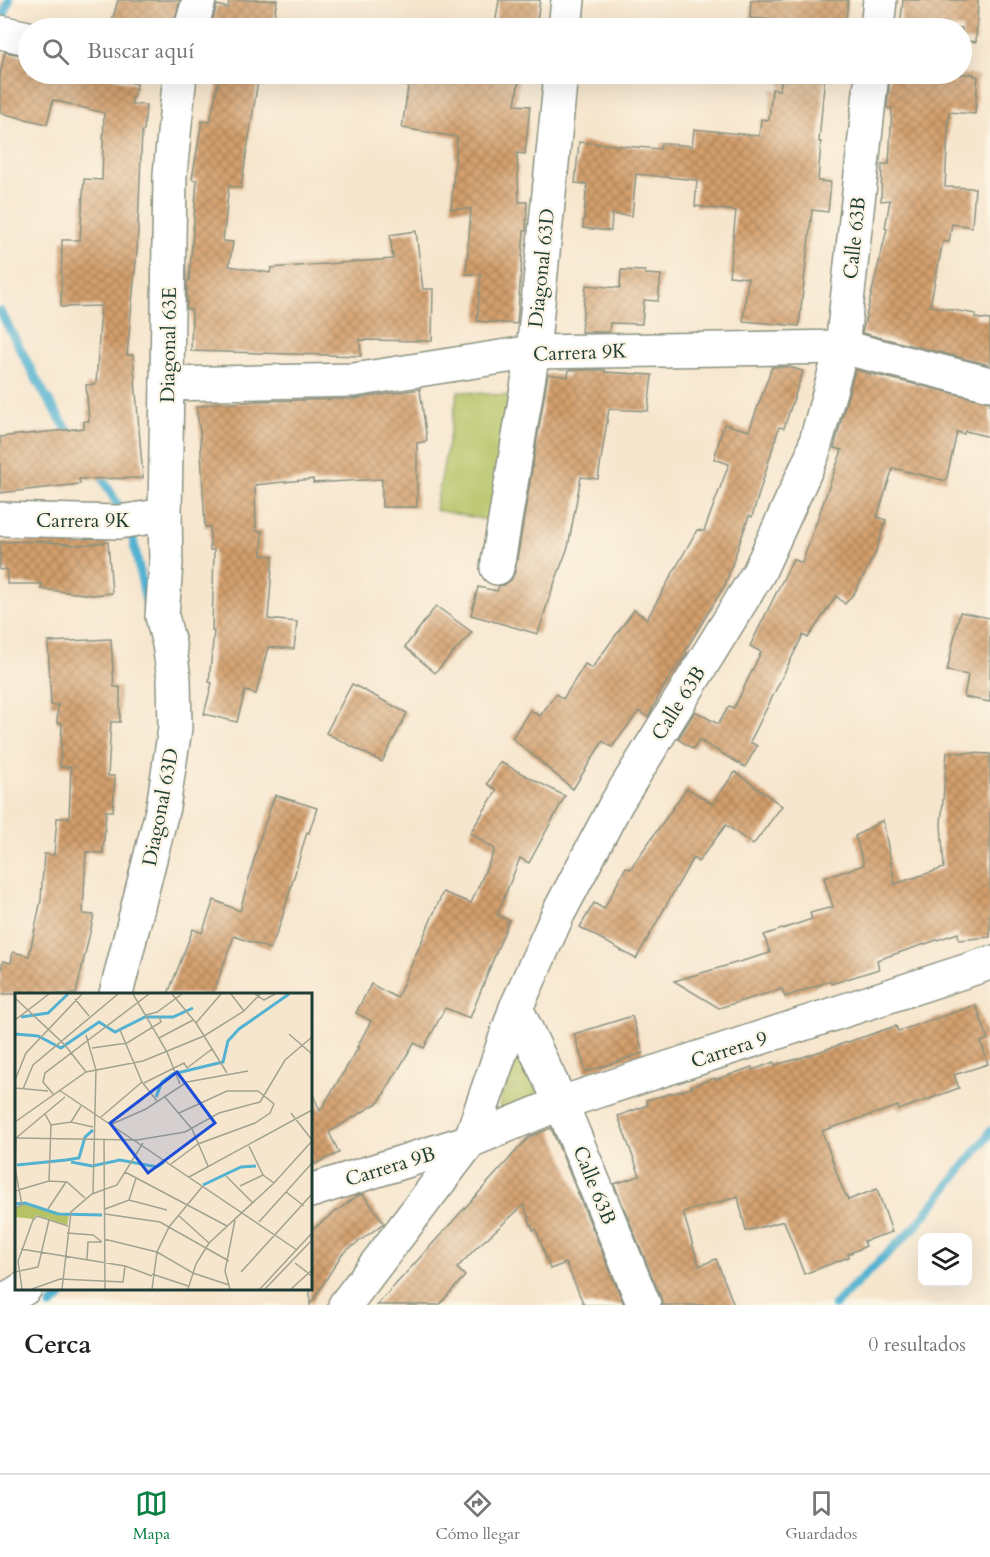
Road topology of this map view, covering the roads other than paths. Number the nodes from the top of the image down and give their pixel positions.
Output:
1 (199, 0) edge
2 (568, 0) edge
3 (880, 0) edge
4 (194, 18) edge
5 (566, 18) edge
6 (878, 18) edge
7 (179, 84) edge
8 (560, 84) edge
9 (871, 84) edge
10 (842, 347) junction
11 (533, 352) junction
12 (167, 384) junction
13 (990, 384) edge
14 (0, 519) edge
15 (140, 519) junction
16 (497, 568) dead end
17 (162, 616) joint
18 (990, 963) edge
19 (117, 993) edge
20 (516, 1008) junction
21 (561, 1103) junction
22 (470, 1141) junction
23 (312, 1190) edge
24 (22, 1290) edge
25 (0, 1303) edge
26 (345, 1305) edge
27 (644, 1305) edge

1 - 4 street
2 - 5 street
3 - 6 street
7 - 12 street, Diagonal 63E
8 - 11 street, Diagonal 63D
9 - 10 street, Calle 63B
10 - 11 street, Carrera 9K
10 - 13 street, Carrera 9K
10 - 20 street, Calle 63B
11 - 12 street, Carrera 9K
11 - 16 street, Diagonal 63D
12 - 15 street, Diagonal 63E
14 - 15 street, Carrera 9K
15 - 17 street, Diagonal 63E
17 - 19 street, Diagonal 63D
18 - 21 street, Carrera 9
20 - 21 street, Calle 63B
20 - 22 street
21 - 22 street, Carrera 9
21 - 27 street, Calle 63B
22 - 23 street, Carrera 9B
22 - 26 street
24 - 25 street

